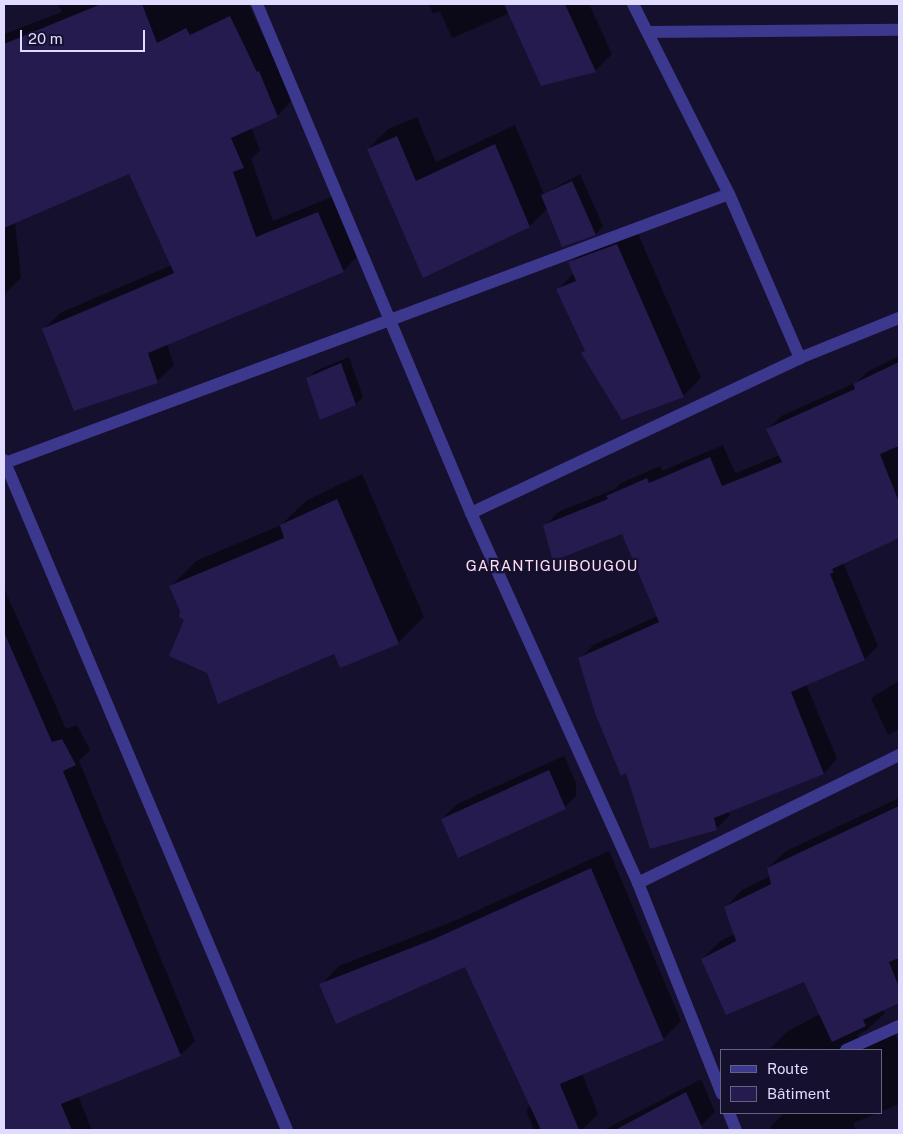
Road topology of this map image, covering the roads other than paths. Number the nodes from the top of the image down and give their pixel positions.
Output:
1 (257, 4) edge
2 (633, 4) edge
3 (899, 30) edge
4 (648, 32) junction
5 (729, 194) junction
6 (899, 318) edge
7 (390, 320) junction
8 (800, 358) junction
9 (4, 462) edge
10 (471, 512) junction
11 (899, 755) edge
12 (638, 883) junction
13 (899, 1026) edge
14 (848, 1049) edge
15 (720, 1089) edge
16 (729, 1114) edge
17 (287, 1130) edge
18 (736, 1130) edge

1 - 7 street
2 - 4 street
3 - 4 street
4 - 5 street
5 - 7 street
5 - 8 street
6 - 8 street
7 - 9 street
7 - 10 street
8 - 10 street
9 - 17 street
10 - 12 street
11 - 12 street
12 - 15 street
13 - 14 street
16 - 18 street

